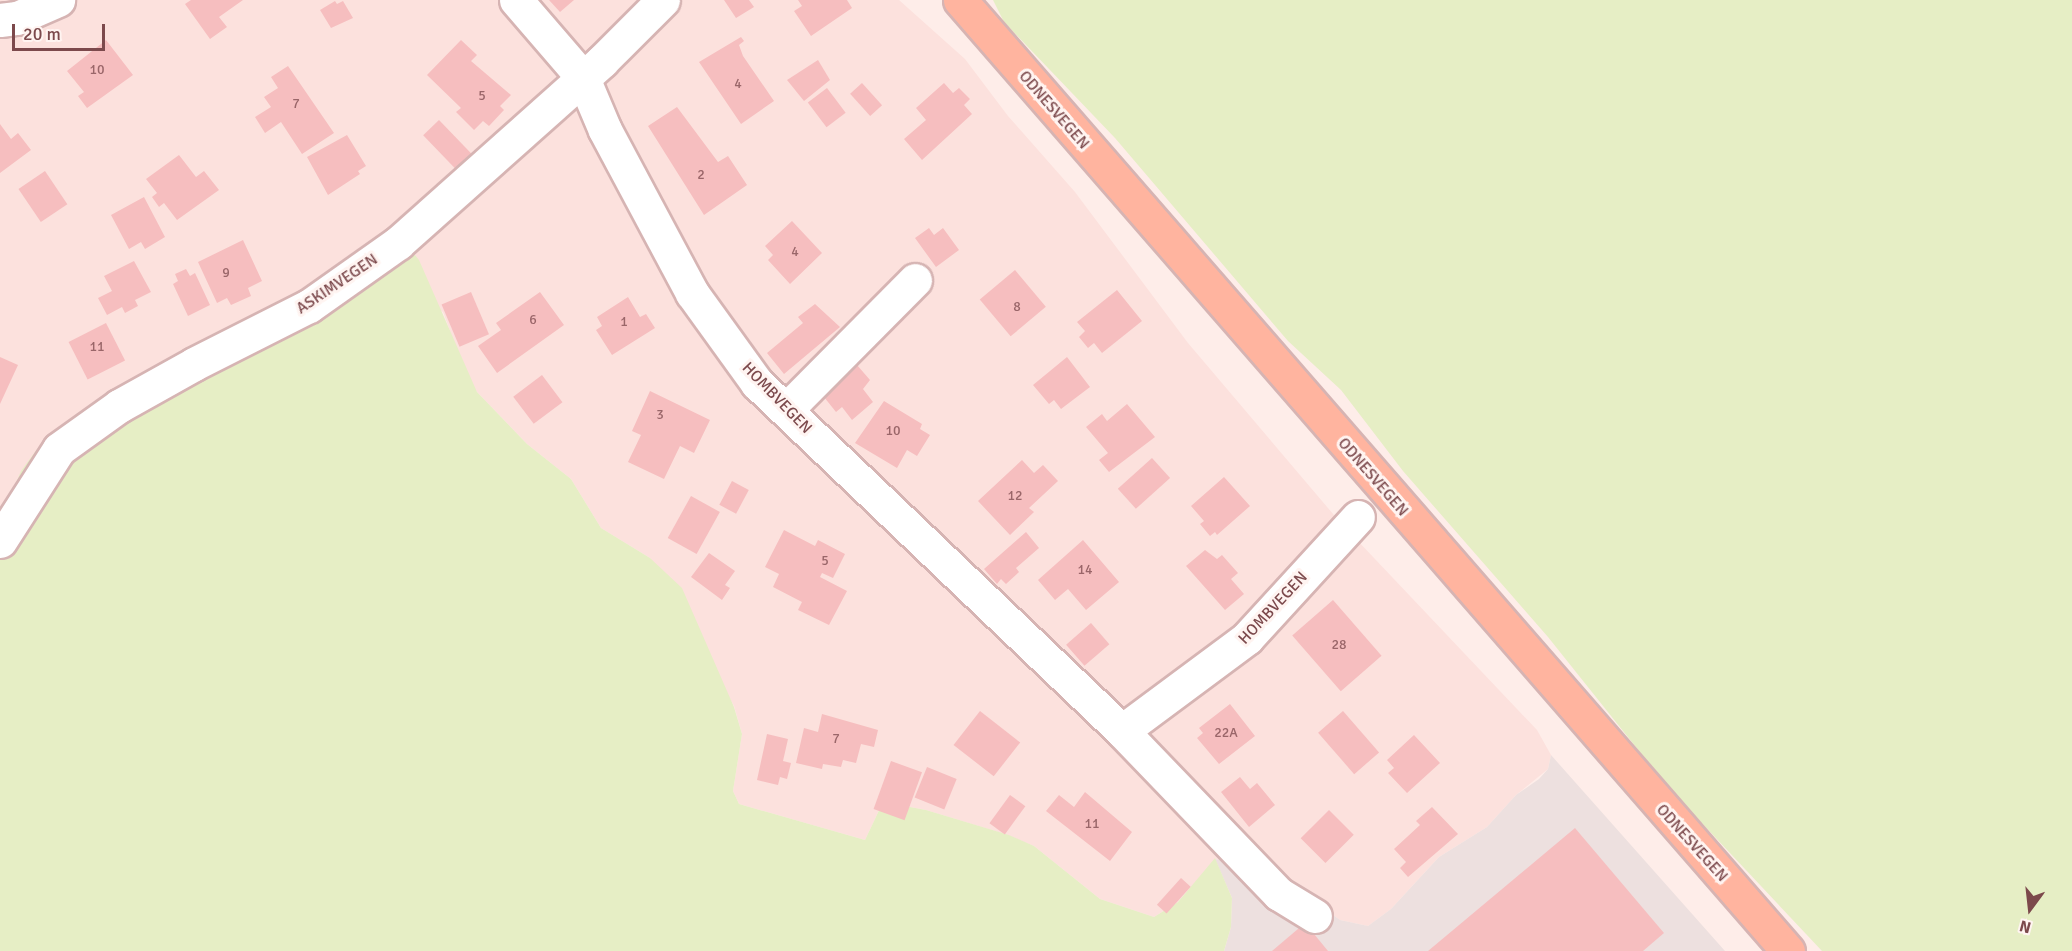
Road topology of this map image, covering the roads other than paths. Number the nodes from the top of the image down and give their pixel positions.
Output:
1 (58, 0) edge
2 (516, 0) edge
3 (663, 0) edge
4 (960, 0) edge
5 (0, 20) edge
6 (583, 78) junction
7 (915, 280) dead end
8 (786, 410) junction
9 (1358, 517) dead end
10 (0, 541) edge
11 (1122, 731) junction
12 (1315, 916) dead end
13 (1788, 951) edge

1 - 5 street
2 - 6 street, HOMBVEGEN
3 - 6 street, ASKIMVEGEN
4 - 13 main road, ODNESVEGEN
6 - 8 street, HOMBVEGEN
6 - 10 street, ASKIMVEGEN
7 - 8 street
8 - 11 street, HOMBVEGEN
9 - 11 street, HOMBVEGEN
11 - 12 street, HOMBVEGEN

